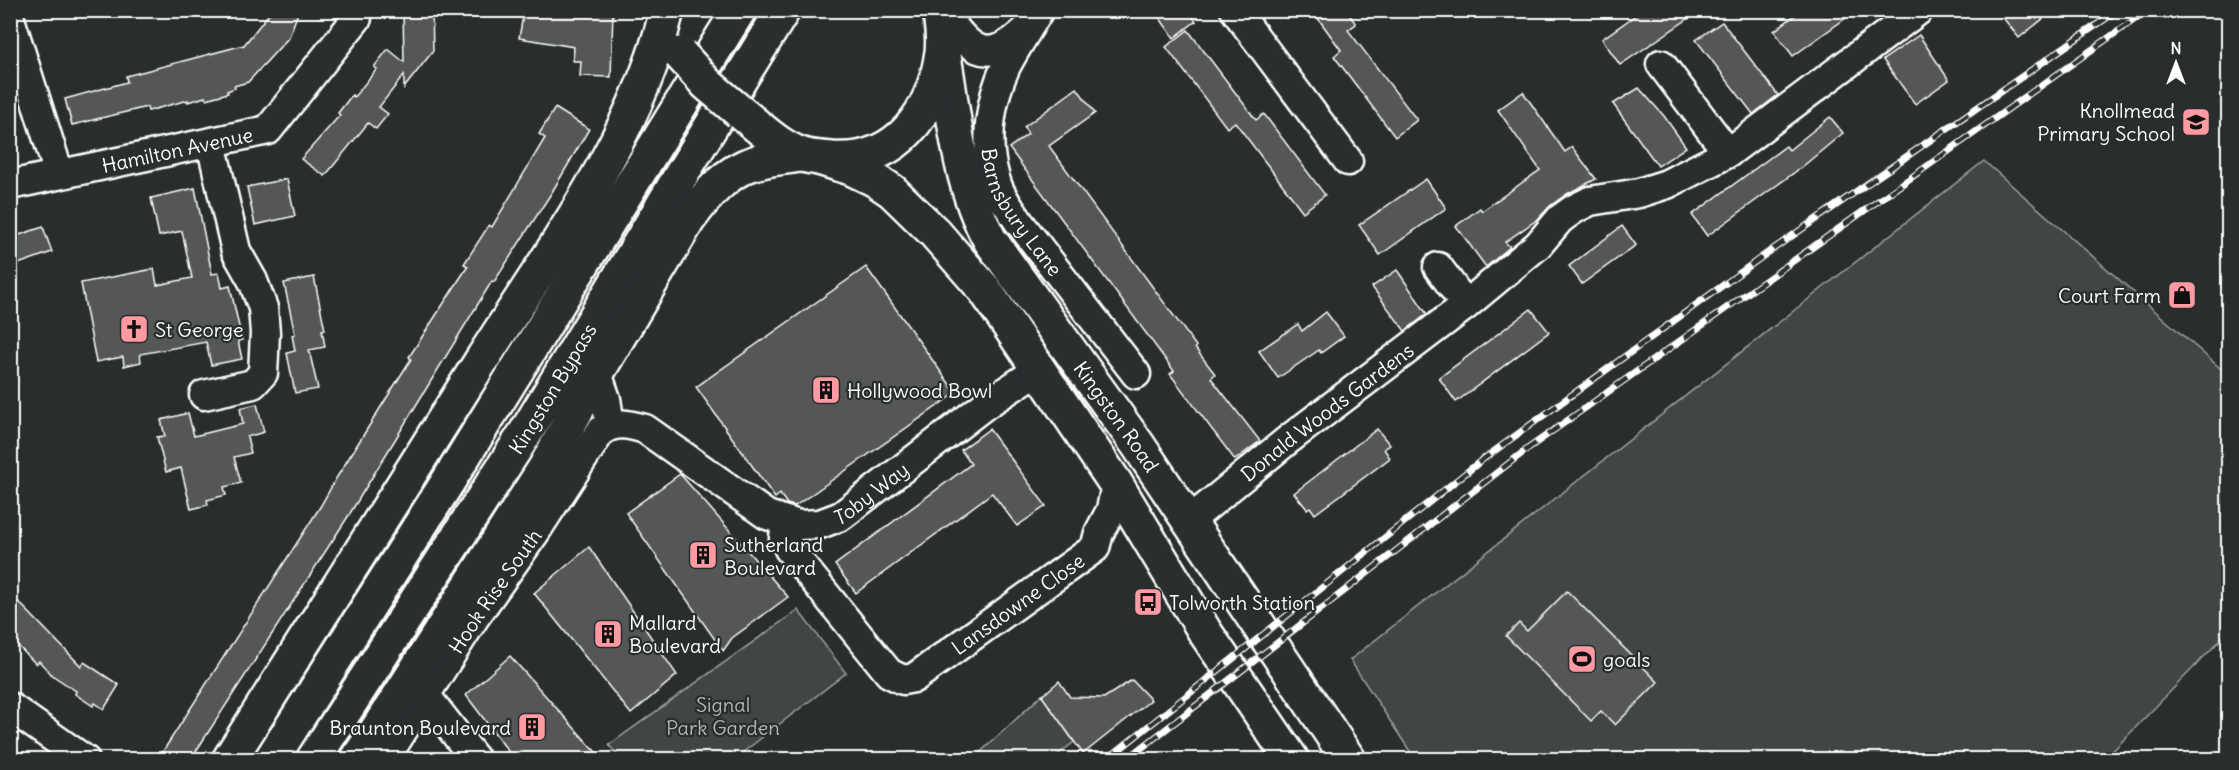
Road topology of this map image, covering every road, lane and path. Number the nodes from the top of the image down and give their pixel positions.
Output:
1 (357, 10) edge
2 (739, 10) edge
3 (783, 10) edge
4 (940, 10) edge
5 (1235, 10) edge
6 (1919, 10) edge
7 (666, 12) edge
8 (10, 19) edge
9 (1034, 19) edge
10 (943, 50) junction
11 (1661, 64) dead end
12 (211, 143) junction
13 (1728, 153) junction
14 (810, 156) junction
15 (1348, 161) dead end
16 (59, 174) junction
17 (10, 184) edge
18 (1438, 267) dead end
19 (1466, 305) junction
20 (1040, 369) junction
21 (597, 373) junction
22 (1136, 374) dead end
23 (204, 395) dead end
24 (610, 425) junction
25 (1116, 484) junction
26 (1189, 521) junction
27 (786, 522) junction
28 (425, 695) junction
29 (10, 707) edge
30 (85, 759) edge
31 (229, 759) edge
32 (271, 759) edge
33 (313, 759) edge
34 (357, 759) edge
35 (384, 759) edge
36 (476, 759) edge
37 (1292, 759) edge
38 (1349, 759) edge

1 - 12 street, Hamilton Avenue
2 - 32 highway, Kingston Bypass
3 - 33 highway, Kingston Bypass
4 - 9 street, Barnsbury Lane
4 - 10 highway
5 - 15 street
6 - 13 street, Donald Woods Gardens
7 - 14 highway, bridge
7 - 31 highway
8 - 16 street
9 - 22 street, Barnsbury Lane
10 - 14 highway
10 - 26 highway, Kingston Road
11 - 13 street
12 - 16 street, Hamilton Avenue
12 - 23 street
13 - 19 street, Donald Woods Gardens
14 - 20 highway, Kingston Road
14 - 21 highway
16 - 17 street, Hamilton Avenue
18 - 19 street
19 - 26 street, Donald Woods Gardens
20 - 25 highway, Kingston Road
20 - 27 street, Toby Way
21 - 24 street
21 - 34 highway
24 - 27 street, Toby Way
24 - 28 street, Hook Rise South
25 - 27 street, Lansdowne Close
25 - 37 highway, Kingston Road
26 - 38 highway, Kingston Road
28 - 35 street, Hook Rise South
28 - 36 street
29 - 30 street

